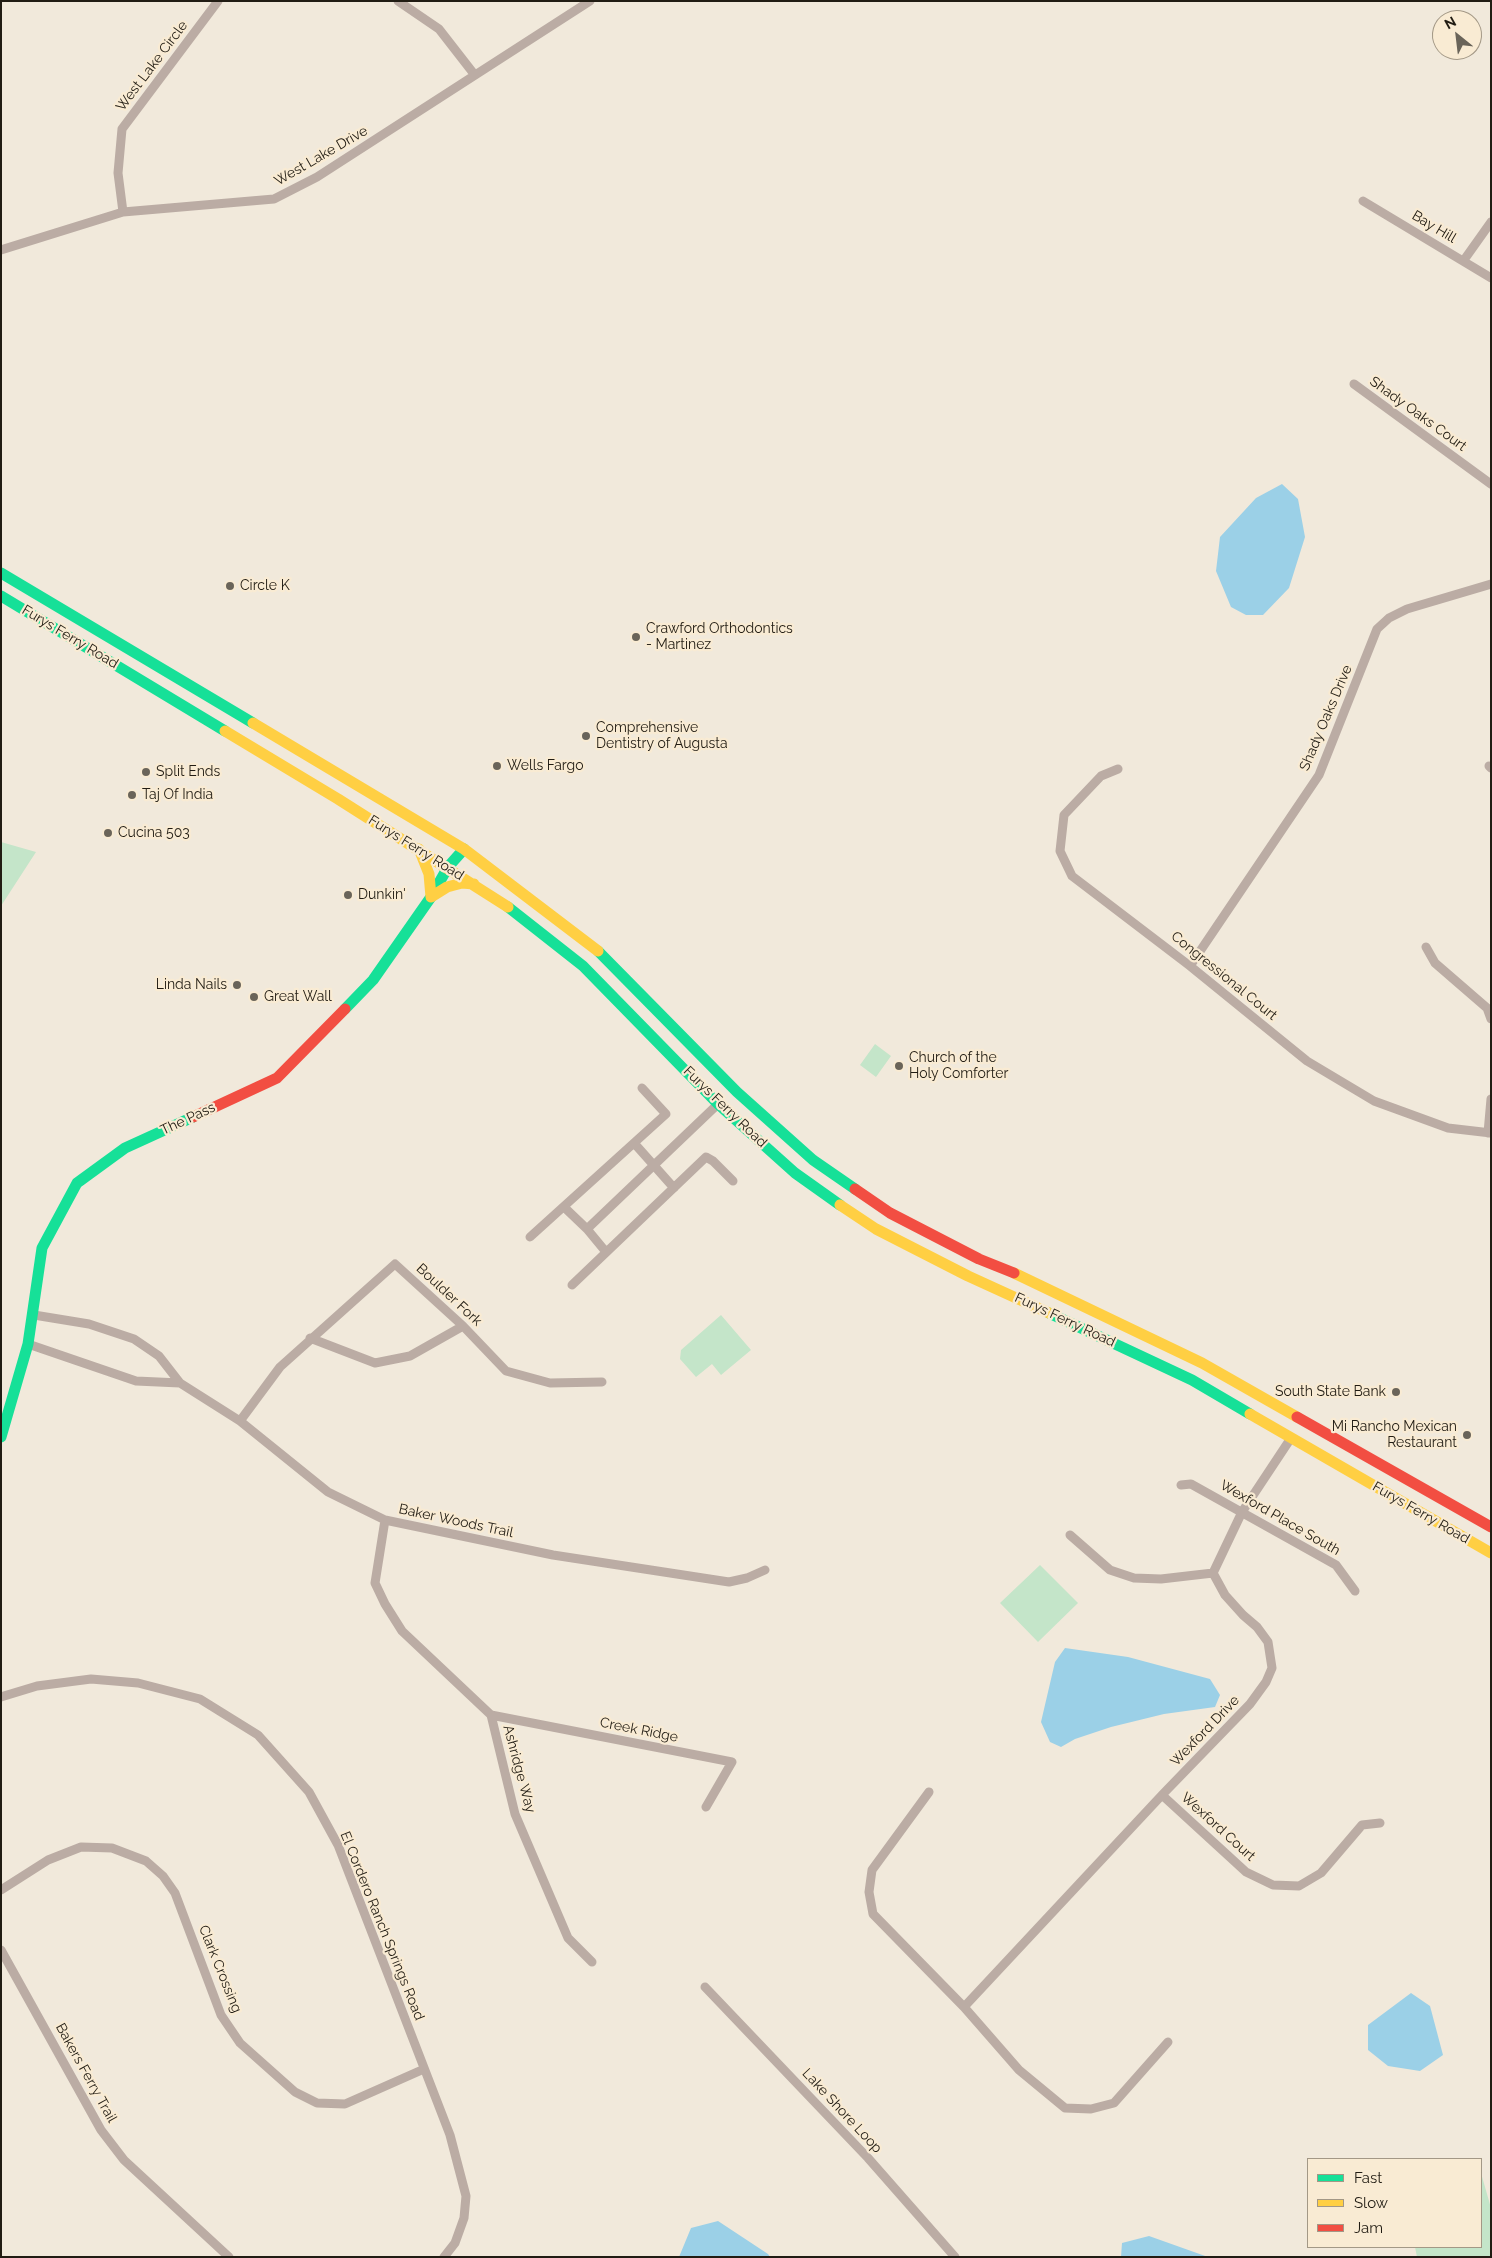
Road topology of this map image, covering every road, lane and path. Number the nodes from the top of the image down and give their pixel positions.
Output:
1 (218, 1) edge
2 (398, 1) edge
3 (590, 1) edge
4 (474, 74) junction
5 (1363, 201) dead end
6 (123, 212) junction
7 (1491, 222) edge
8 (1, 250) edge
9 (1464, 260) junction
10 (1491, 278) edge
11 (1354, 384) dead end
12 (1491, 484) edge
13 (1, 573) edge
14 (1491, 584) edge
15 (1, 596) edge
16 (158, 666) junction
17 (147, 684) junction
18 (1118, 769) dead end
19 (419, 849) junction
20 (464, 849) junction
21 (448, 867) junction
22 (474, 884) junction
23 (431, 897) junction
24 (1426, 947) dead end
25 (1190, 966) junction
26 (1491, 1019) edge
27 (642, 1088) dead end
28 (1491, 1099) edge
29 (718, 1104) junction
30 (1489, 1133) edge
31 (634, 1143) junction
32 (653, 1165) junction
33 (733, 1181) dead end
34 (674, 1188) junction
35 (564, 1206) junction
36 (587, 1229) junction
37 (530, 1237) dead end
38 (606, 1252) junction
39 (572, 1285) dead end
40 (34, 1315) junction
41 (463, 1326) junction
42 (310, 1338) junction
43 (28, 1344) junction
44 (602, 1382) dead end
45 (180, 1383) junction
46 (240, 1421) junction
47 (1, 1437) edge
48 (1291, 1438) junction
49 (1181, 1485) dead end
50 (1242, 1512) junction
51 (385, 1520) junction
52 (1491, 1527) edge
53 (1070, 1535) dead end
54 (1491, 1553) edge
55 (765, 1570) dead end
56 (1213, 1573) junction
57 (1355, 1592) dead end
58 (1, 1697) edge
59 (490, 1715) junction
60 (929, 1792) dead end
61 (1162, 1795) junction
62 (706, 1807) dead end
63 (1380, 1822) dead end
64 (1, 1890) edge
65 (1, 1950) edge
66 (592, 1962) dead end
67 (705, 1987) dead end
68 (964, 2007) junction
69 (1168, 2042) dead end
70 (424, 2069) junction
71 (229, 2257) edge
72 (444, 2257) edge
73 (955, 2257) edge

1 - 6 street, West Lake Circle
2 - 4 street
3 - 4 street, West Lake Drive
4 - 6 street, West Lake Drive
5 - 9 street, Bay Hill
6 - 8 street, West Lake Drive
7 - 9 street
9 - 10 street, Bay Hill
11 - 12 street, Shady Oaks Court
13 - 16 main road, Furys Ferry Road
14 - 25 street, Shady Oaks Drive
15 - 17 main road, Furys Ferry Road
16 - 17 main road
16 - 20 main road, Furys Ferry Road
17 - 19 main road, Furys Ferry Road
18 - 25 street, Congressional Court
19 - 21 main road, Furys Ferry Road
19 - 23 main road
20 - 21 main road, The Pass
20 - 52 main road, Furys Ferry Road
21 - 22 main road, Furys Ferry Road
21 - 23 main road, The Pass
22 - 23 main road
22 - 29 main road, Furys Ferry Road
23 - 40 main road, The Pass
24 - 26 street
25 - 30 street, Congressional Court
27 - 31 street
28 - 30 street
29 - 32 street
29 - 48 main road, Furys Ferry Road
31 - 32 street
31 - 35 street
32 - 34 street
32 - 36 street
33 - 34 street
34 - 38 street
35 - 36 street
35 - 37 street
36 - 38 street
38 - 39 street
40 - 43 main road, The Pass
40 - 45 street, Baker Woods Trail
41 - 42 street
41 - 42 street, Boulder Fork
41 - 44 street, Boulder Fork
42 - 46 street, Boulder Fork
43 - 45 street, Baker Woods Trail
43 - 47 main road, The Pass
45 - 46 street, Baker Woods Trail
46 - 51 street, Baker Woods Trail
48 - 50 street
48 - 54 main road, Furys Ferry Road
49 - 50 street, Wexford Place South
50 - 56 street
50 - 57 street, Wexford Place South
51 - 55 street, Baker Woods Trail
51 - 59 street, Ashridge Way
53 - 56 street
56 - 61 street, Wexford Drive
58 - 70 street, El Cordero Ranch Springs Road
59 - 62 street, Creek Ridge
59 - 66 street, Ashridge Way
60 - 68 street
61 - 63 street, Wexford Court
61 - 68 street, Wexford Drive
64 - 70 street, Clark Crossing
65 - 71 street, Bakers Ferry Trail
67 - 73 street, Lake Shore Loop
68 - 69 street
70 - 72 street, El Cordero Ranch Springs Road

